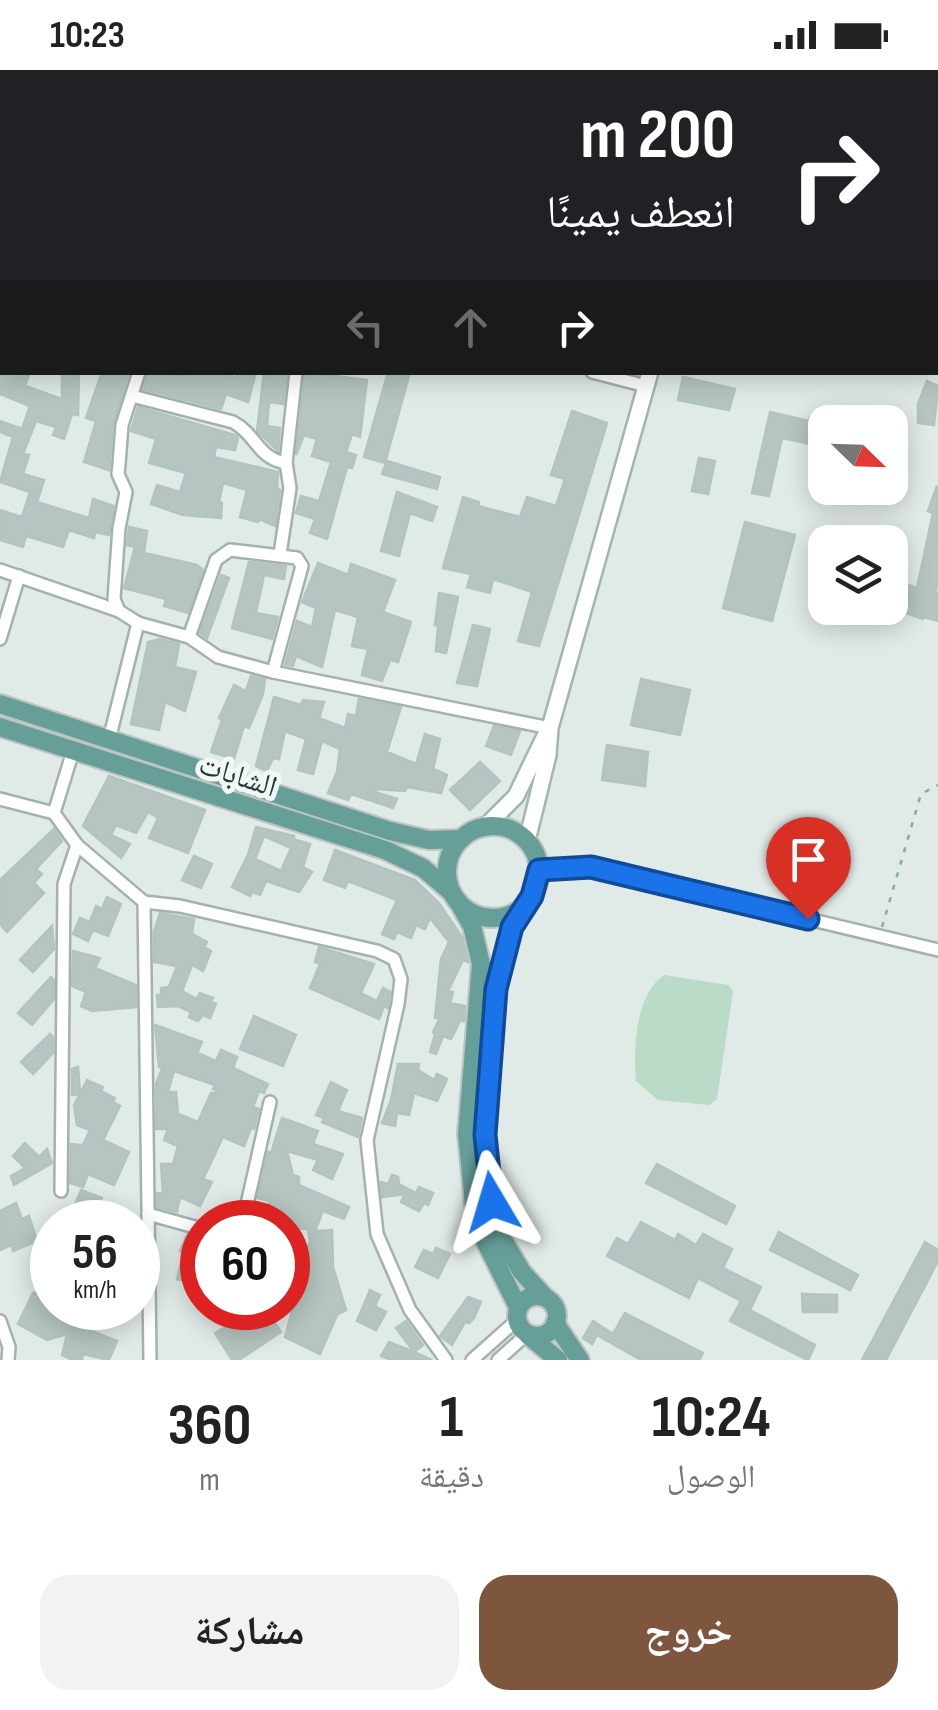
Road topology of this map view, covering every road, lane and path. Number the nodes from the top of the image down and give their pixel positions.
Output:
1 (138, 375) edge
2 (296, 375) edge
3 (616, 375) edge
4 (648, 379) edge
5 (132, 396) junction
6 (286, 463) junction
7 (280, 554) junction
8 (0, 570) edge
9 (19, 576) junction
10 (119, 611) junction
11 (138, 624) junction
12 (189, 637) junction
13 (0, 640) edge
14 (273, 672) junction
15 (0, 704) edge
16 (0, 727) edge
17 (550, 728) junction
18 (109, 740) junction
19 (73, 751) junction
20 (938, 785) edge
21 (0, 799) edge
22 (54, 813) junction
23 (485, 826) junction
24 (461, 839) junction
25 (528, 841) junction
26 (76, 845) junction
27 (539, 870) junction
28 (455, 897) junction
29 (144, 902) junction
30 (524, 907) junction
31 (880, 936) junction
32 (938, 950) edge
33 (270, 1102) dead end
34 (61, 1191) dead end
35 (148, 1200) edge
36 (248, 1200) edge
37 (544, 1297) junction
38 (0, 1320) edge
39 (521, 1321) junction
40 (556, 1323) junction
41 (150, 1330) edge
42 (8, 1360) edge
43 (150, 1360) edge
44 (446, 1360) edge
45 (472, 1360) edge
46 (498, 1360) edge
47 (558, 1360) edge
48 (580, 1360) edge

1 - 5 street
2 - 6 street
3 - 4 street
4 - 17 main road
5 - 6 street
5 - 10 street
6 - 7 street
7 - 12 street
7 - 14 street
8 - 9 street
9 - 10 street
9 - 13 street
10 - 11 street
11 - 12 street
11 - 18 street
12 - 14 street
14 - 17 street
15 - 18 main road, الشابات
16 - 19 main road, الشابات
17 - 23 main road
17 - 25 main road
18 - 24 main road, الشابات
19 - 22 street
19 - 28 main road, الشابات
20 - 31 path
21 - 22 street
22 - 26 street
23 - 24 main road
23 - 25 main road
24 - 28 main road
25 - 27 main road
26 - 29 street
26 - 34 street
27 - 30 main road
27 - 31 street
28 - 30 main road
28 - 39 main road
29 - 35 street
29 - 44 street
30 - 37 main road
31 - 32 street
33 - 36 street
37 - 39 main road
37 - 40 main road
38 - 42 street
39 - 40 main road
39 - 45 street
39 - 46 street
39 - 47 main road
40 - 48 main road
41 - 43 street

